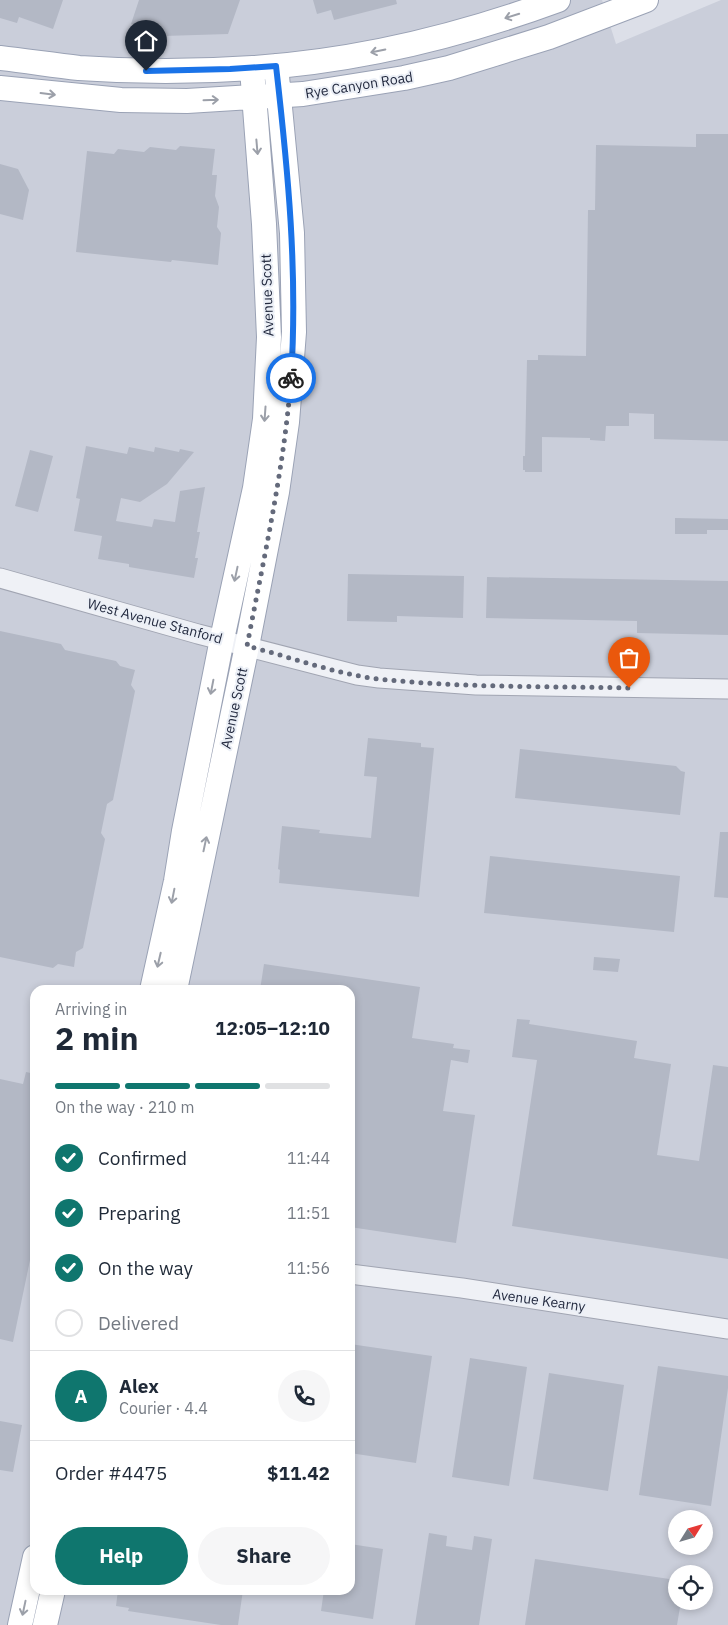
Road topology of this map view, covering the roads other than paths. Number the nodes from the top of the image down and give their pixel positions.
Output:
1 (558, 0) edge
2 (609, 0) edge
3 (642, 1) edge
4 (0, 58) edge
5 (276, 66) junction
6 (252, 68) junction
7 (449, 68) junction
8 (0, 88) edge
9 (280, 97) junction
10 (253, 98) junction
11 (0, 578) edge
12 (222, 639) junction
13 (247, 646) junction
14 (728, 689) edge
15 (153, 985) edge
16 (177, 985) edge
17 (355, 1275) edge
18 (728, 1328) edge
19 (30, 1580) edge
20 (52, 1595) edge
21 (20, 1625) edge
22 (45, 1625) edge

1 -> 5 main road
2 - 7 main road
3 - 7 main road, Rye Canyon Road
4 - 6 main road
5 - 6 main road
5 - 9 main road, Avenue Scott
6 - 10 main road, Avenue Scott
7 - 9 main road, Rye Canyon Road
8 -> 10 main road, Rye Canyon Road
9 - 10 main road, Rye Canyon Road
9 - 13 main road, Avenue Scott
10 -> 12 main road, Avenue Scott
11 - 12 street, West Avenue Stanford
12 - 13 street, West Avenue Stanford
12 -> 15 main road, Avenue Scott
13 - 14 street, West Avenue Stanford
16 -> 13 main road, Avenue Scott
17 - 18 street, Avenue Kearny
19 -> 21 main road
20 - 22 main road

